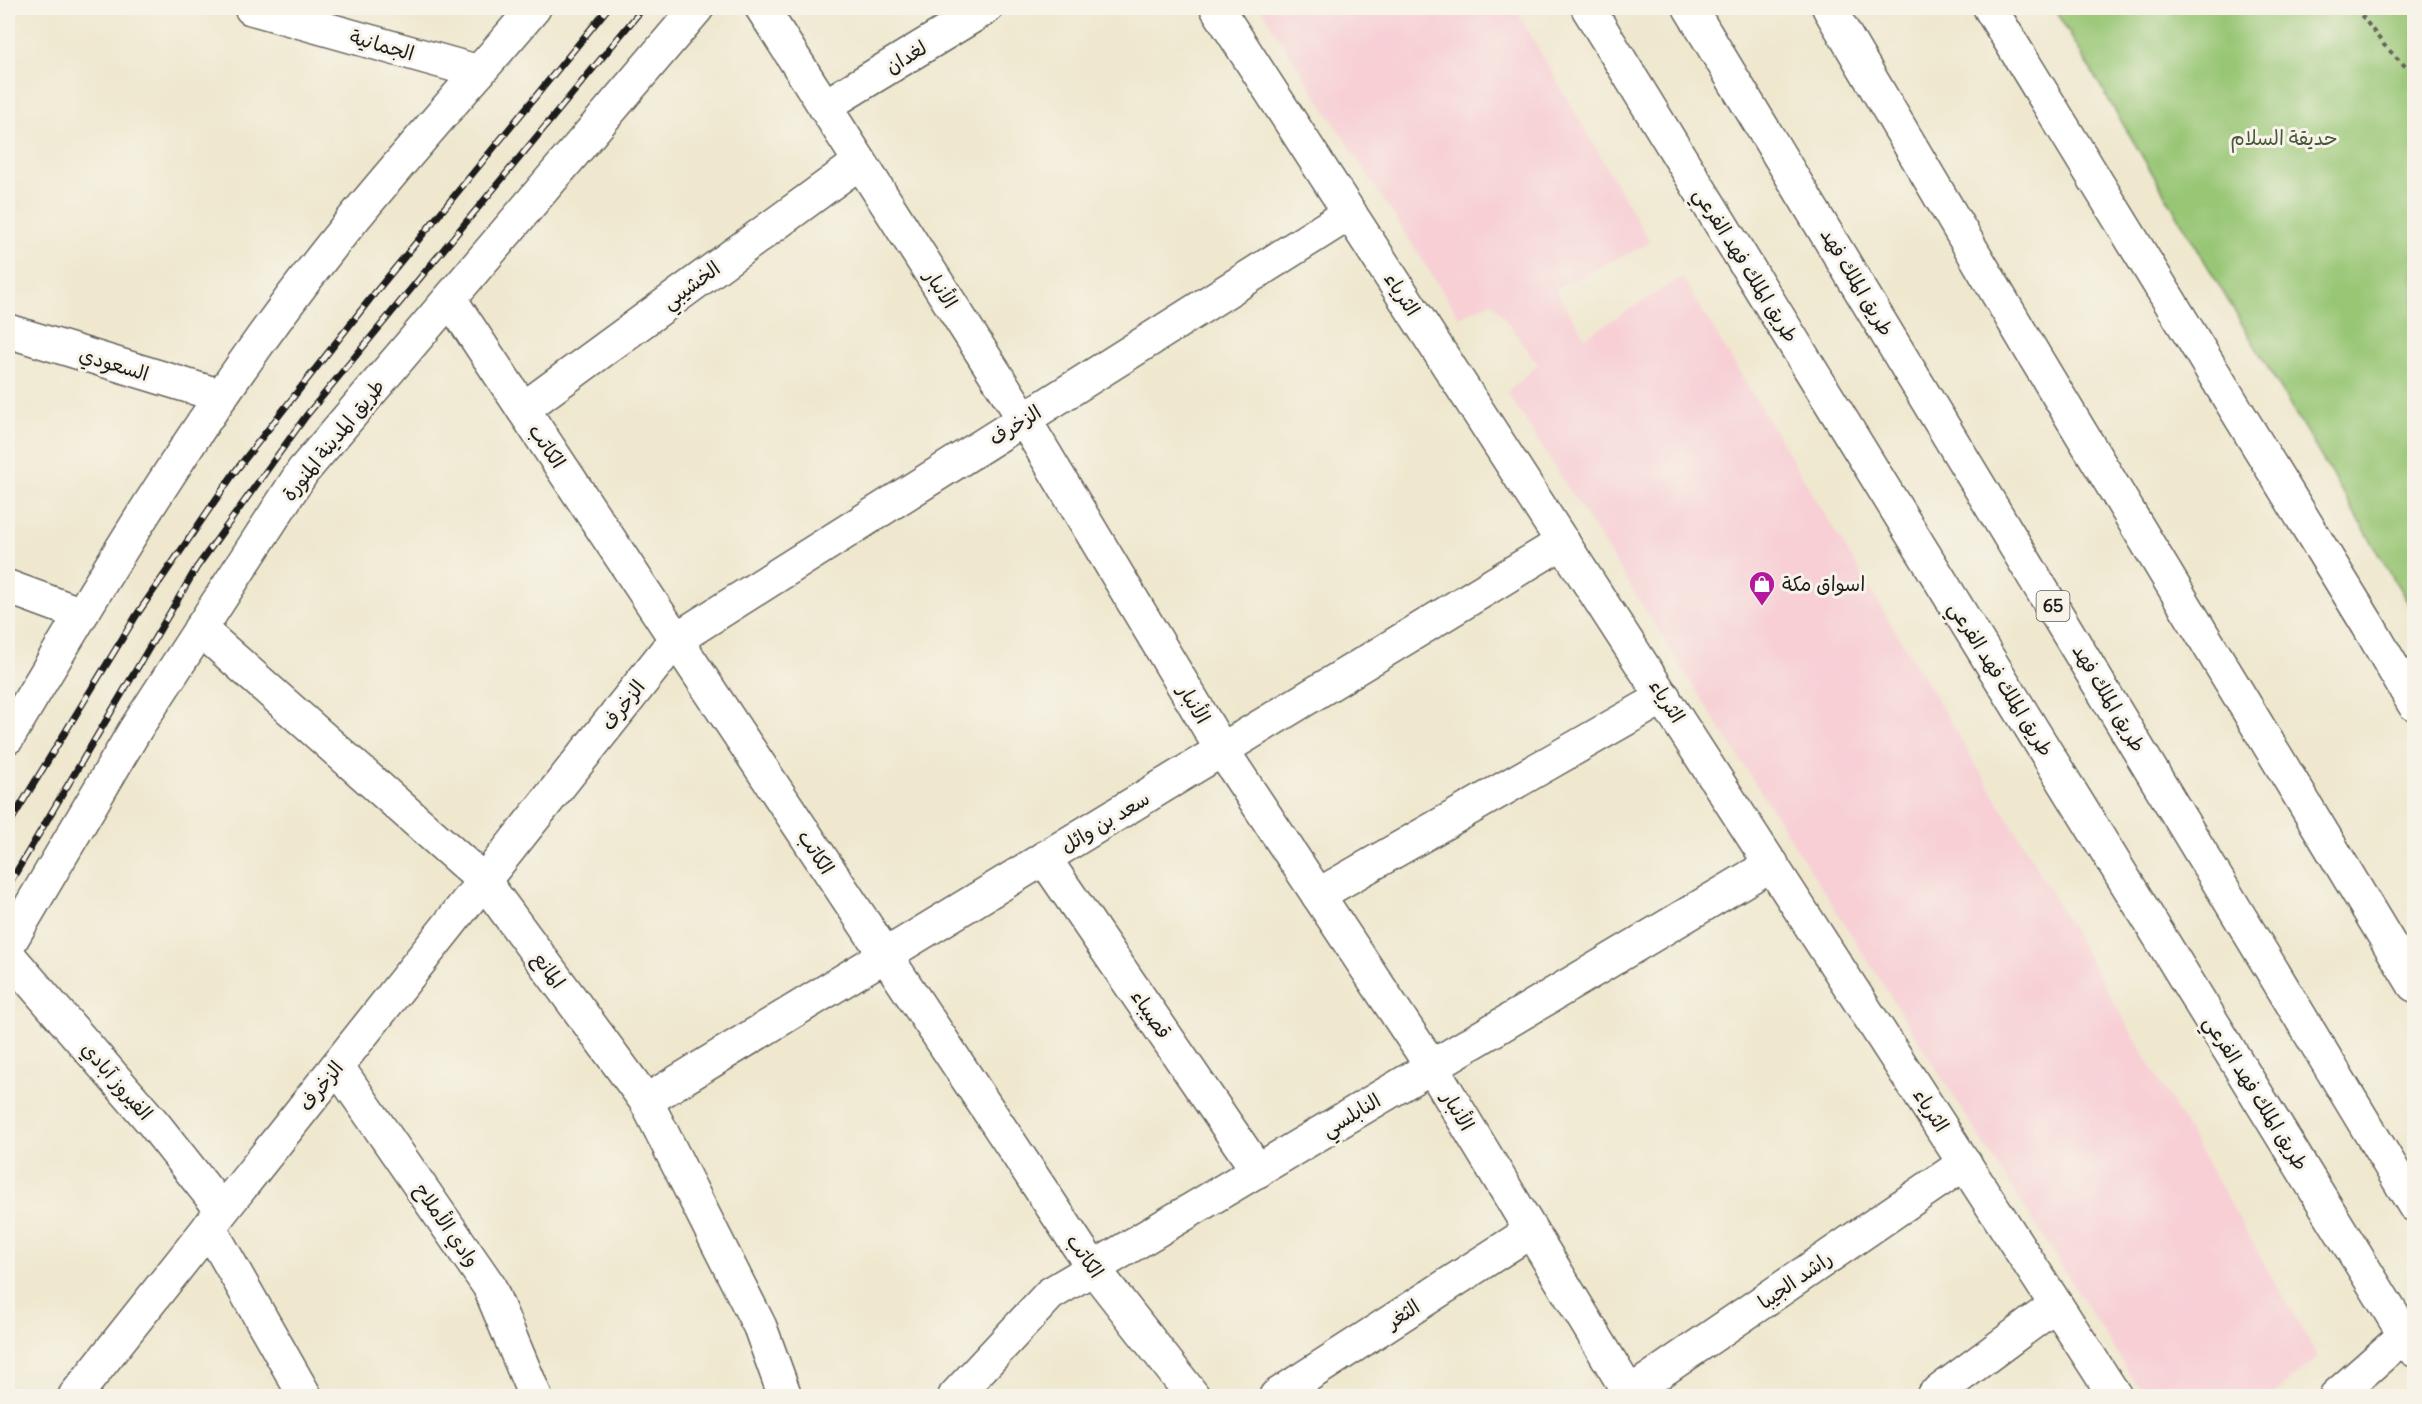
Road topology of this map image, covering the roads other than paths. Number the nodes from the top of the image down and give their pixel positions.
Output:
1 (251, 8) edge
2 (534, 8) edge
3 (697, 8) edge
4 (762, 8) edge
5 (986, 8) edge
6 (1217, 8) edge
7 (1588, 8) edge
8 (1690, 8) edge
9 (1829, 8) edge
10 (1990, 8) edge
11 (479, 72) junction
12 (825, 106) junction
13 (860, 162) junction
14 (1350, 213) junction
15 (450, 299) junction
16 (8, 331) edge
17 (221, 396) junction
18 (523, 409) junction
19 (1024, 419) junction
20 (1563, 542) junction
21 (8, 588) edge
22 (81, 614) junction
23 (200, 629) junction
24 (675, 640) junction
25 (1664, 697) junction
26 (2415, 704) edge
27 (8, 737) edge
28 (1222, 750) junction
29 (1044, 858) junction
30 (1772, 864) junction
31 (483, 882) junction
32 (1318, 895) junction
33 (8, 945) edge
34 (8, 955) edge
35 (885, 956) junction
36 (2415, 985) edge
37 (337, 1066) junction
38 (1432, 1067) junction
39 (646, 1101) junction
40 (1965, 1163) junction
41 (1258, 1171) junction
42 (2415, 1205) edge
43 (216, 1218) junction
44 (1531, 1231) junction
45 (1093, 1268) junction
46 (2056, 1305) junction
47 (2410, 1342) edge
48 (75, 1396) edge
49 (305, 1396) edge
50 (535, 1396) edge
51 (785, 1396) edge
52 (955, 1396) edge
53 (1193, 1396) edge
54 (1276, 1396) edge
55 (1629, 1396) edge
56 (1933, 1396) edge
57 (2115, 1396) edge
58 (2336, 1396) edge

1 - 11 main road, الجمانية
2 - 11 main road
3 - 15 main road, طريق المدينة المنورة
4 - 12 main road, الأنبار
5 - 12 main road, لغدان
6 - 14 main road, الثرياء
7 - 47 main road, طريق الملك فهد الفرعي
8 - 42 main road, طريق الملك فهد / 65
9 - 36 main road
10 - 26 main road
11 - 17 main road
12 - 13 main road, الأنبار
13 - 18 main road, الخشيبي
13 - 19 main road, الأنبار
14 - 19 main road, الزخرف
14 - 20 main road, الثرياء
15 - 18 main road, الكاتب
15 - 23 main road, طريق المدينة المنورة
16 - 17 main road, السعودي
17 - 22 main road
18 - 24 main road, الكاتب
19 - 24 main road, الزخرف
19 - 28 main road, الأنبار
20 - 25 main road, الثرياء
20 - 28 main road, سعد بن وائل
21 - 22 main road
22 - 27 main road
23 - 31 main road, المانع
23 - 33 main road, طريق المدينة المنورة
24 - 31 main road, الزخرف
24 - 35 main road, الكاتب
25 - 30 main road, الثرياء
25 - 32 main road
28 - 29 main road, سعد بن وائل
28 - 32 main road, الأنبار
29 - 35 main road, سعد بن وائل
29 - 41 main road, قصيباء
30 - 38 main road, النابلسي
30 - 40 main road, الثرياء
31 - 37 main road, الزخرف
31 - 39 main road, المانع
32 - 38 main road, الأنبار
34 - 43 main road, الفيروز آبادي
35 - 39 main road, سعد بن وائل
35 - 45 main road, الكاتب
37 - 43 main road, الزخرف
37 - 50 main road, وادي الأملاح
38 - 41 main road, النابلسي
38 - 44 main road, الأنبار
39 - 51 main road, المانع
40 - 46 main road, الثرياء
40 - 55 main road, راشد الجيبا
41 - 45 main road, النابلسي
43 - 48 main road, الزخرف
43 - 49 main road, الفيروز آبادي
44 - 54 main road, الثغر
44 - 55 main road, الأنبار
45 - 52 main road, النابلسي
45 - 53 main road, الكاتب
46 - 56 main road
46 - 57 main road, الثرياء
47 - 58 main road

